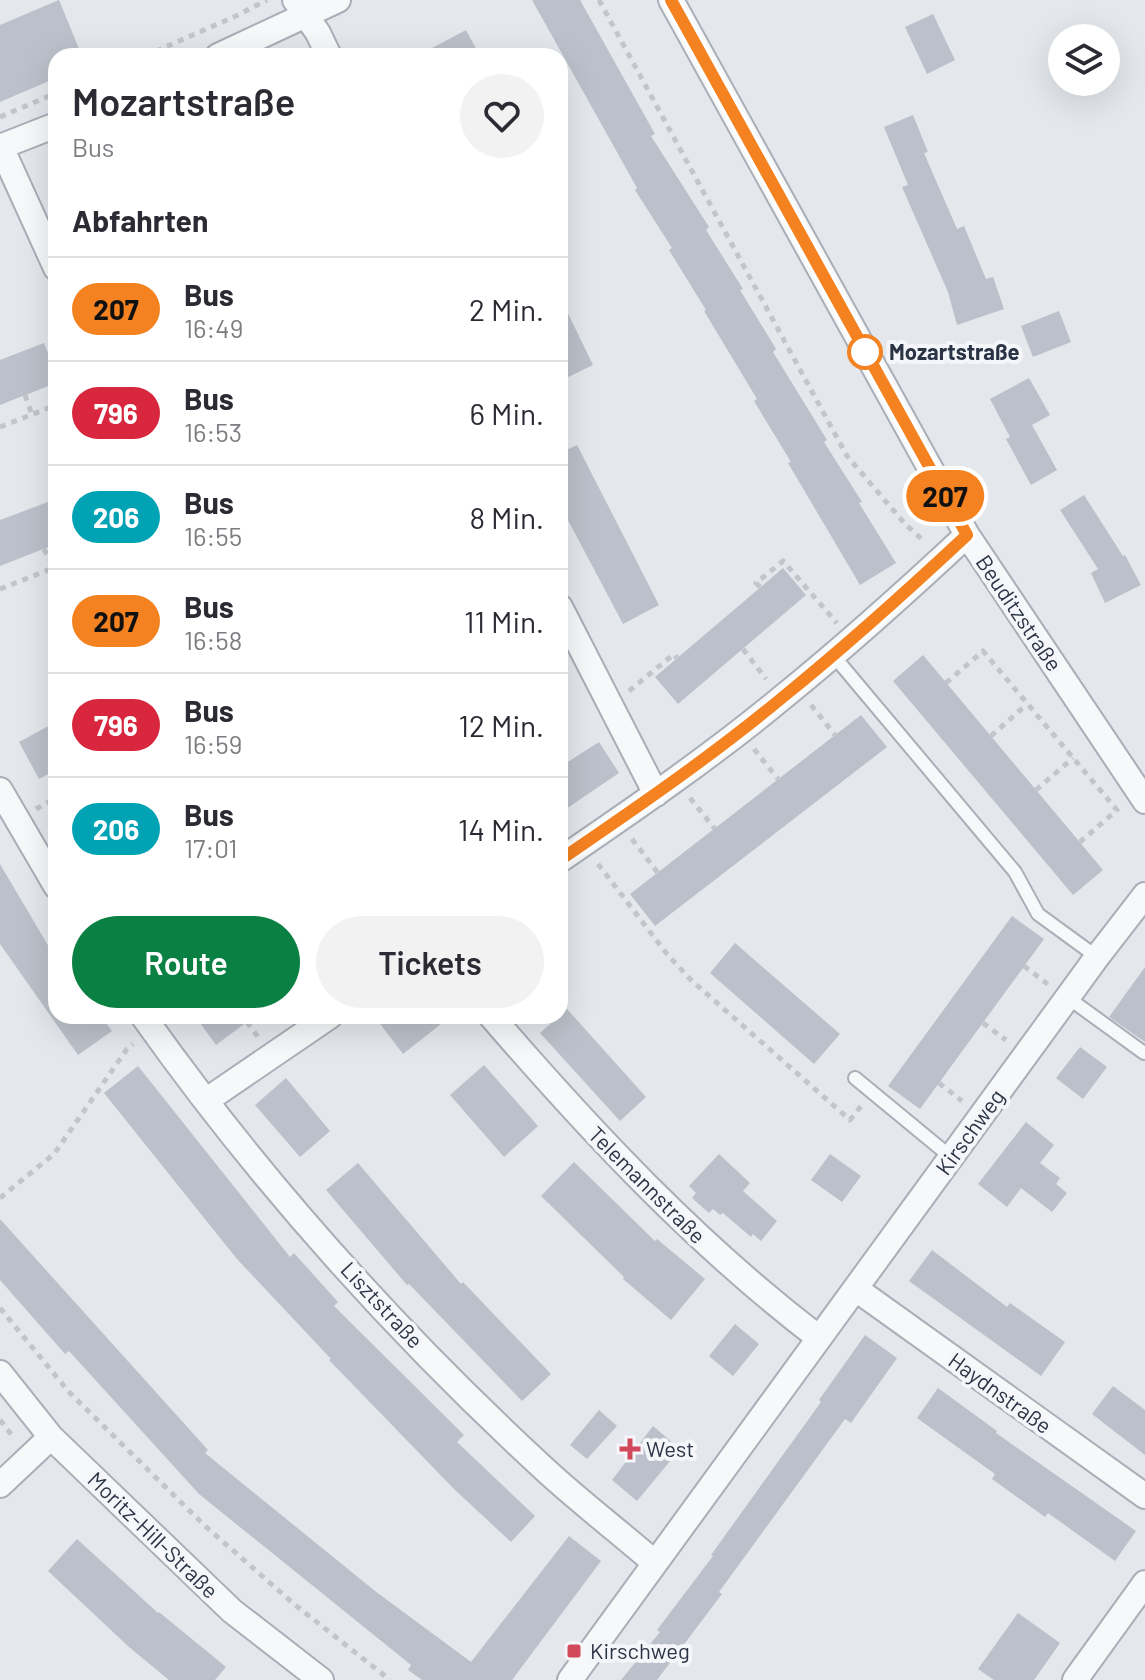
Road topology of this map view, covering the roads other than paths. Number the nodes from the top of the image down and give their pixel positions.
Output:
1 (338, 0) edge
2 (671, 0) edge
3 (301, 8) edge
4 (232, 48) edge
5 (324, 48) edge
6 (48, 128) edge
7 (1, 147) edge
8 (48, 250) edge
9 (967, 535) junction
10 (568, 622) edge
11 (842, 647) junction
12 (0, 790) edge
13 (656, 794) junction
14 (1145, 801) edge
15 (568, 854) edge
16 (48, 872) edge
17 (1145, 895) edge
18 (1097, 957) junction
19 (1067, 997) junction
20 (150, 1024) edge
21 (318, 1024) edge
22 (498, 1024) edge
23 (1144, 1053) edge
24 (855, 1078) dead end
25 (207, 1100) junction
26 (952, 1158) junction
27 (856, 1289) junction
28 (819, 1338) junction
29 (0, 1373) edge
30 (51, 1437) junction
31 (0, 1485) edge
32 (1145, 1496) edge
33 (655, 1563) junction
34 (1145, 1583) edge
35 (321, 1680) edge
36 (570, 1680) edge
37 (1075, 1680) edge

1 - 3 street
2 - 9 street, Beuditzstraße
3 - 4 street
3 - 5 street
6 - 7 street
7 - 8 street
9 - 11 street
9 - 14 street, Beuditzstraße
10 - 13 street
11 - 13 street
11 - 18 lane
12 - 16 street
13 - 15 street
17 - 18 street, Kirschweg
18 - 19 street, Kirschweg
19 - 23 lane
19 - 26 street, Kirschweg
20 - 25 street, Lisztstraße
21 - 25 street
22 - 28 street, Telemannstraße
24 - 26 lane
25 - 33 street, Lisztstraße
26 - 27 street, Kirschweg
27 - 28 street, Kirschweg
27 - 32 street, Haydnstraße
28 - 33 street, Kirschweg
29 - 30 street, Moritz-Hill-Straße
30 - 31 street
30 - 35 street, Moritz-Hill-Straße
33 - 36 street, Kirschweg
34 - 37 street

